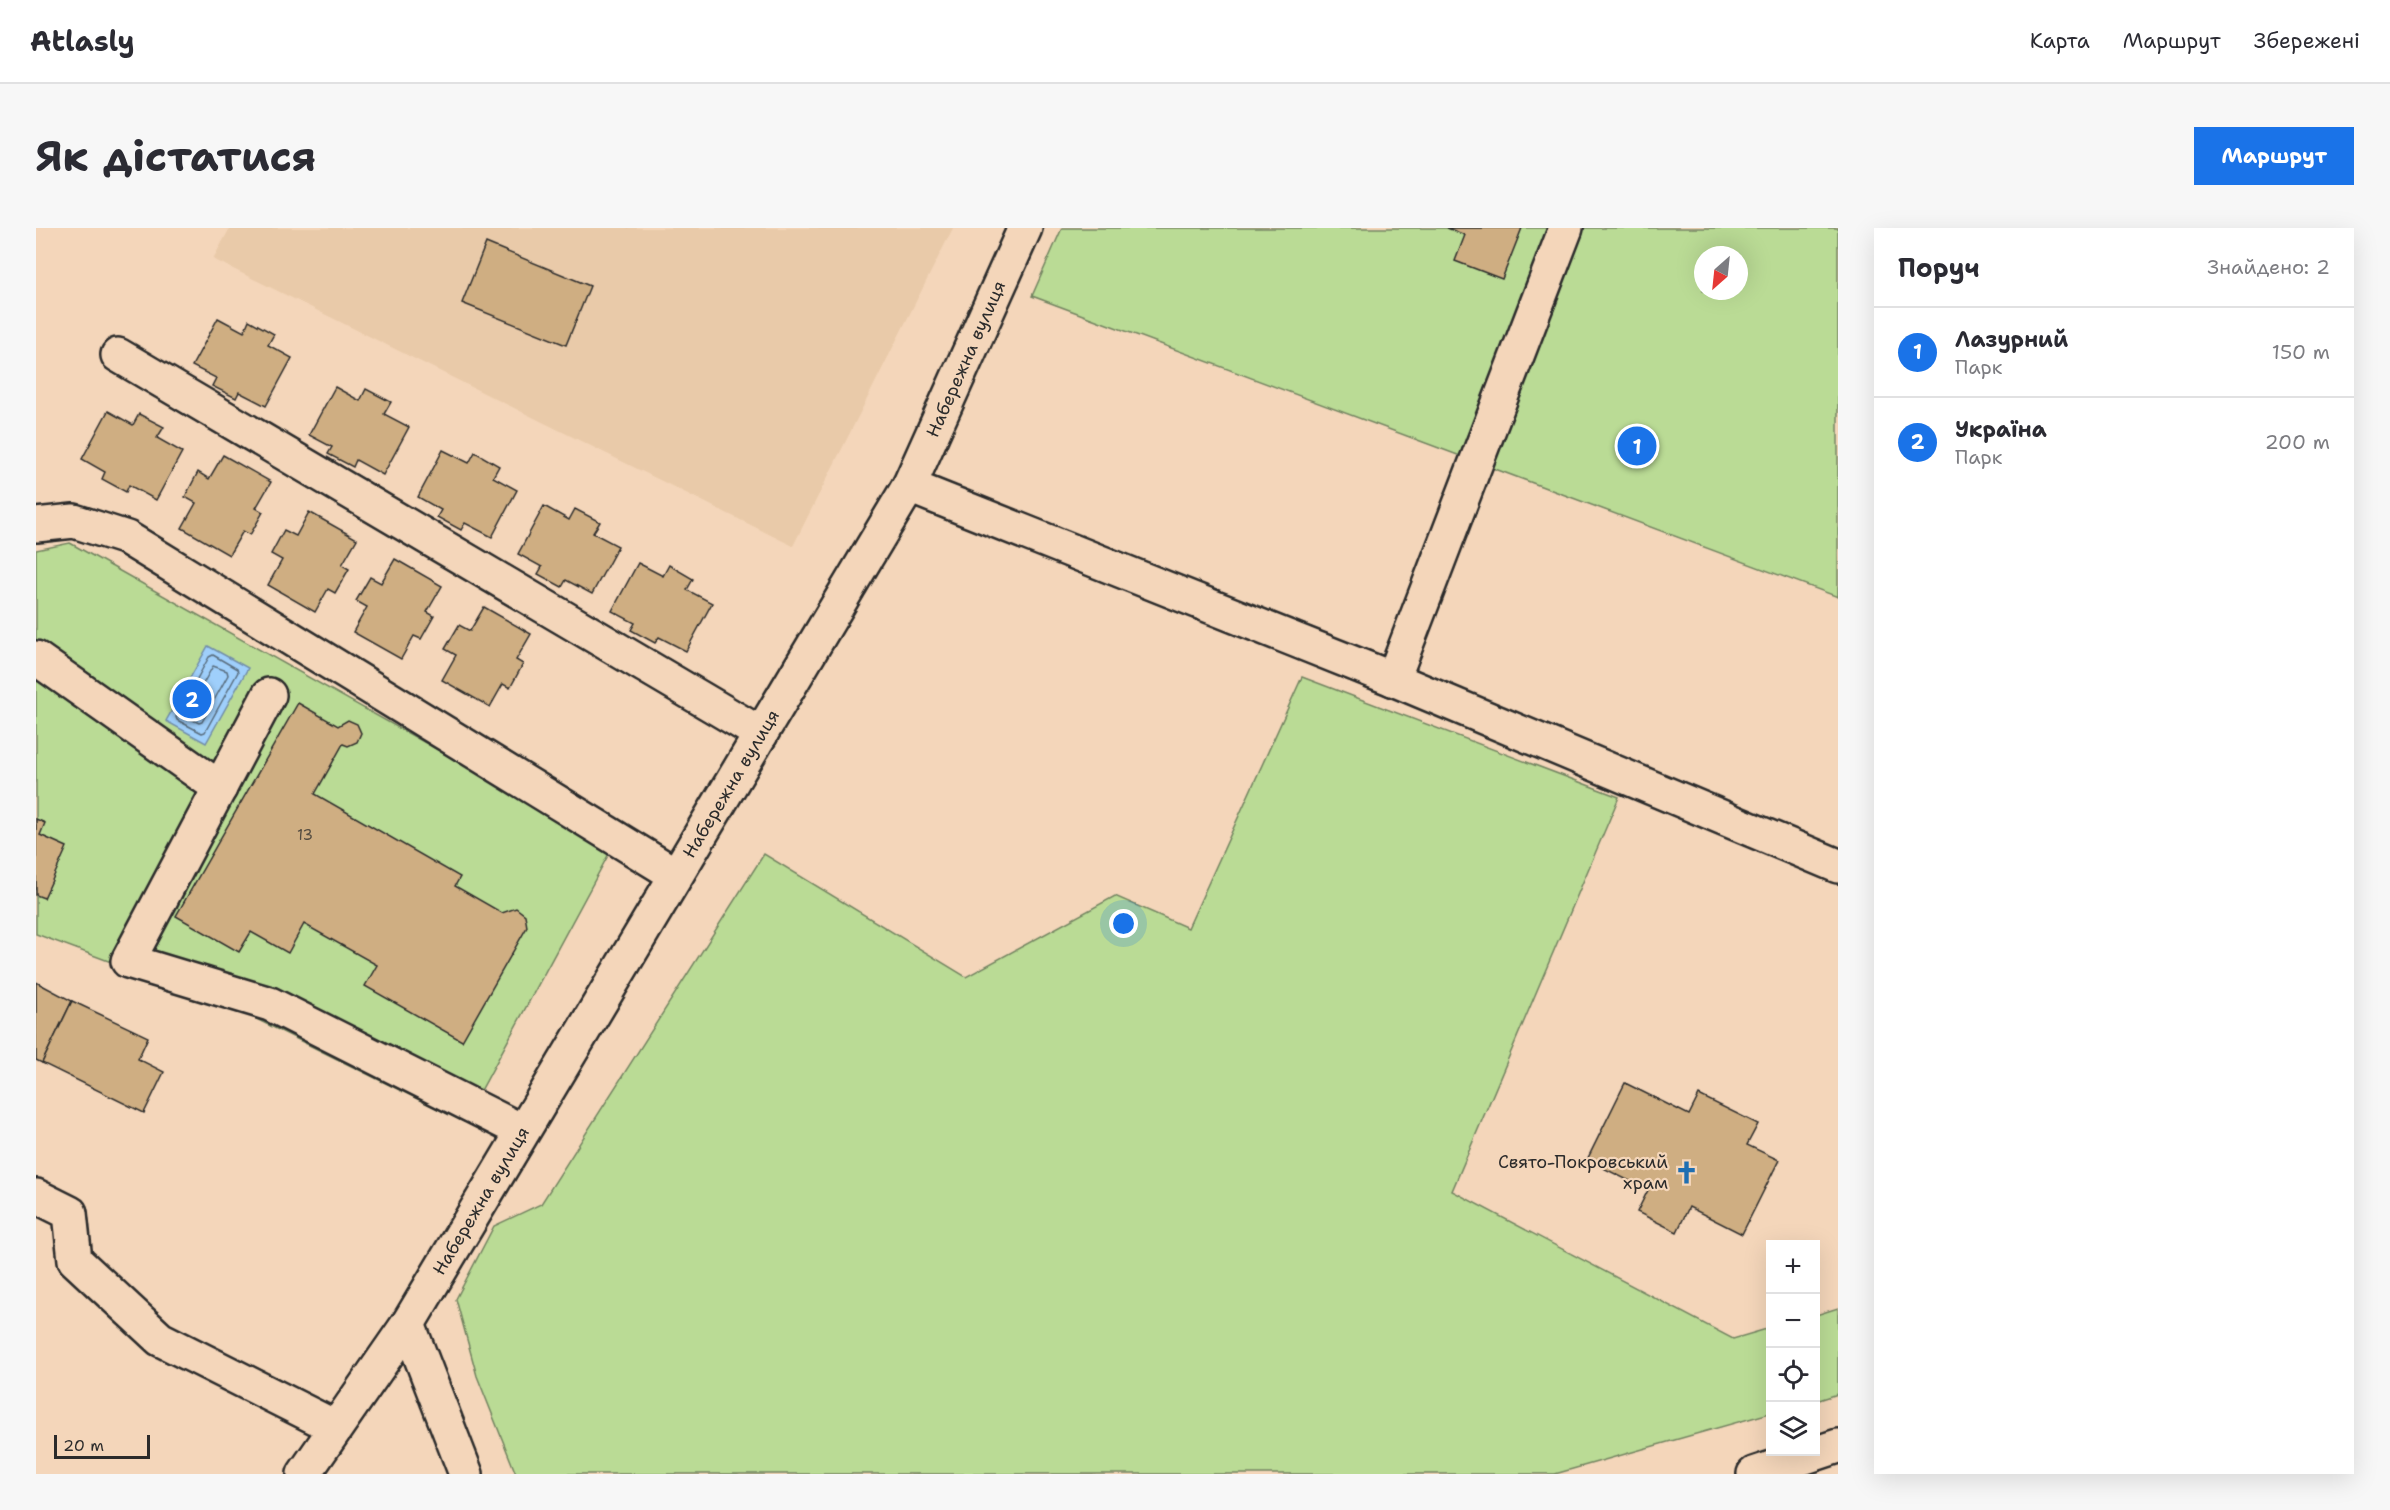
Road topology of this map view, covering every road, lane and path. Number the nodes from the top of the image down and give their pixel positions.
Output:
1 (1025, 228) edge
2 (1566, 228) edge
3 (118, 355) dead end
4 (909, 486) junction
5 (36, 525) edge
6 (36, 657) edge
7 (1393, 679) junction
8 (269, 696) dead end
9 (761, 734) junction
10 (220, 788) junction
11 (1838, 866) edge
12 (676, 875) junction
13 (522, 1131) junction
14 (36, 1196) edge
15 (408, 1324) junction
16 (335, 1427) junction
17 (1838, 1446) edge
18 (304, 1474) edge
19 (466, 1474) edge
20 (1754, 1474) edge

1 - 4 street, Набережна вулиця
2 - 7 street
3 - 9 street
4 - 7 street
4 - 9 street, Набережна вулиця
5 - 12 street
6 - 10 street
7 - 11 street
8 - 10 street
9 - 12 street, Набережна вулиця
10 - 13 street
12 - 13 street, Набережна вулиця
13 - 15 street, Набережна вулиця
14 - 16 street
15 - 16 street, Набережна вулиця
15 - 19 street
16 - 18 street, Набережна вулиця
17 - 20 street

